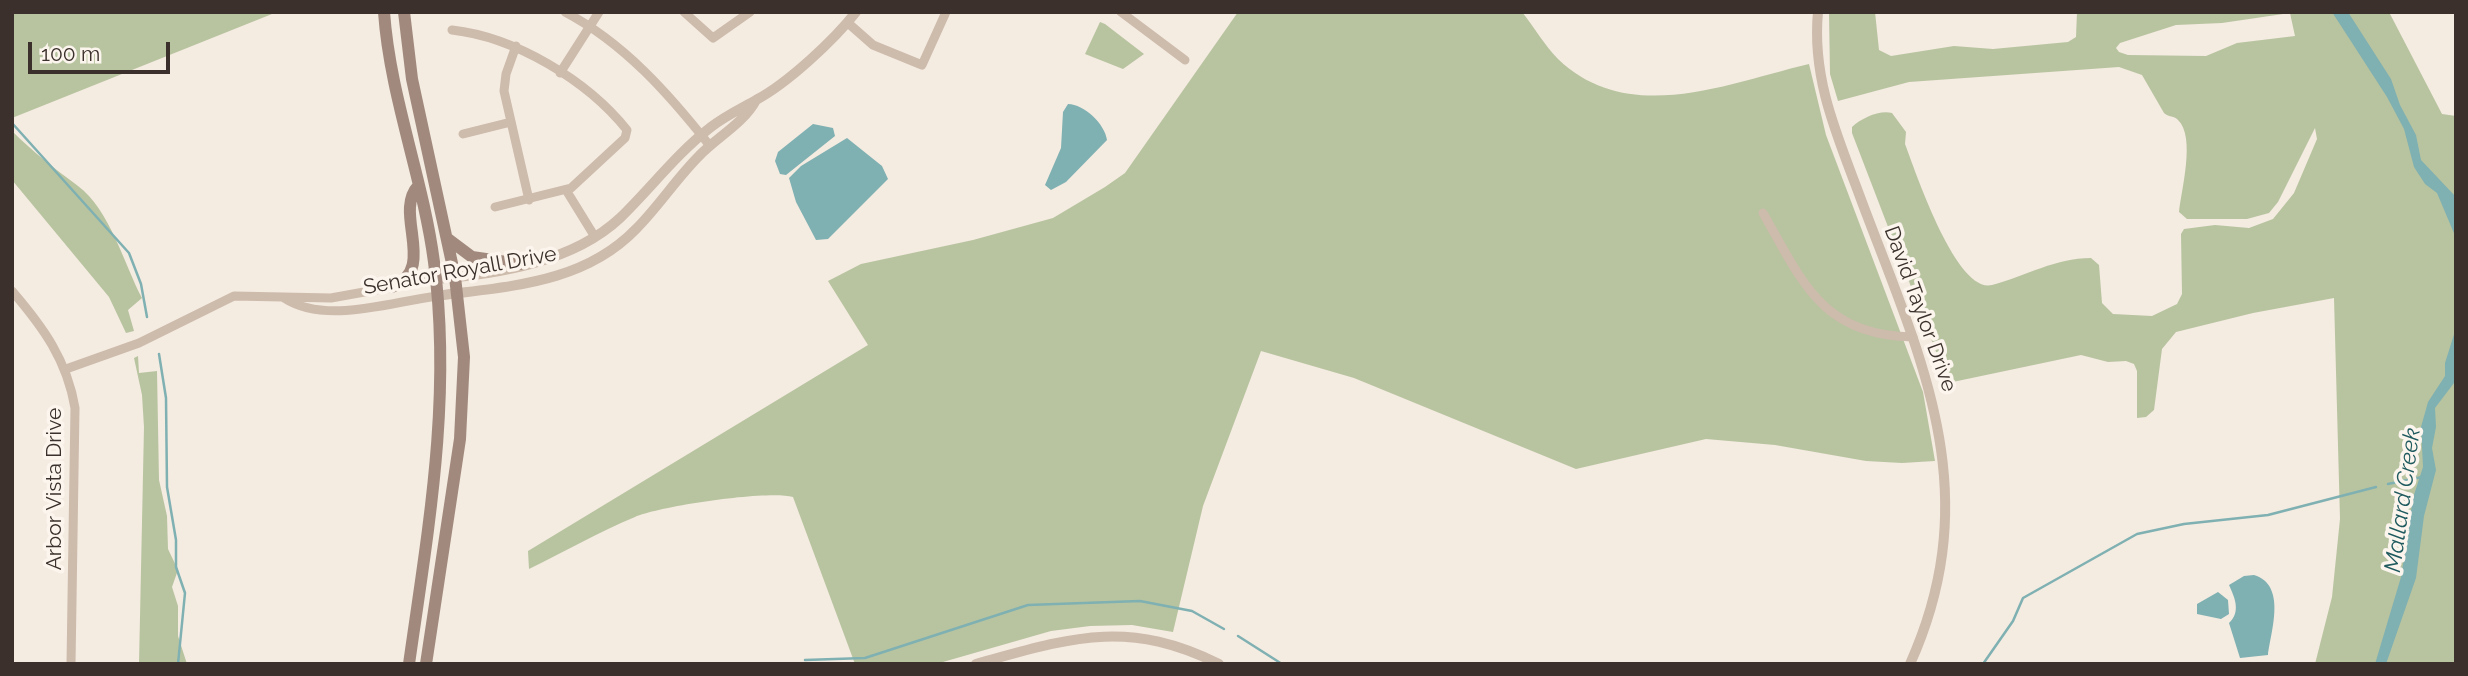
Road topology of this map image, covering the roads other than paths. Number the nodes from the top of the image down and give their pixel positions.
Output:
1 (384, 12) edge
2 (404, 12) edge
3 (565, 12) edge
4 (599, 12) edge
5 (684, 12) edge
6 (750, 12) edge
7 (856, 12) edge
8 (946, 12) edge
9 (1121, 12) edge
10 (1818, 12) edge
11 (848, 23) junction
12 (590, 26) junction
13 (452, 30) dead end
14 (516, 46) junction
15 (1185, 60) dead end
16 (559, 73) junction
17 (756, 100) junction
18 (511, 122) junction
19 (463, 134) dead end
20 (701, 135) junction
21 (710, 146) junction
22 (418, 186) junction
23 (566, 190) junction
24 (529, 200) junction
25 (495, 207) dead end
26 (1763, 213) dead end
27 (595, 237) junction
28 (448, 239) junction
29 (520, 264) junction
30 (455, 277) junction
31 (436, 279) junction
32 (392, 287) junction
33 (12, 291) edge
34 (457, 294) junction
35 (437, 296) junction
36 (282, 297) junction
37 (1913, 337) junction
38 (66, 369) junction
39 (71, 664) edge
40 (409, 664) edge
41 (426, 664) edge
42 (976, 664) edge
43 (1219, 664) edge
44 (1910, 664) edge

1 - 22 main road
2 - 28 main road
3 - 12 street
4 - 12 street
5 - 6 street
7 - 11 street
8 - 11 street
9 - 15 street
10 - 37 street, David Taylor Drive
11 - 17 street
12 - 16 street
12 - 20 street
13 - 14 street
14 - 16 street
14 - 18 street
16 - 23 street
17 - 20 street, Senator Royall Drive
17 - 21 street, Senator Royall Drive
18 - 19 street
18 - 24 street
20 - 21 street
20 - 27 street, Senator Royall Drive
21 - 34 street, Senator Royall Drive
22 - 31 main road
22 - 32 main road
23 - 24 street
23 - 27 street
24 - 25 street
26 - 37 street
27 - 29 street, Senator Royall Drive
28 - 29 main road
28 - 30 main road
29 - 30 street, Senator Royall Drive
30 - 31 street, Senator Royall Drive
30 - 34 main road
31 - 32 street, Senator Royall Drive
31 - 35 main road
32 - 36 street, Senator Royall Drive
33 - 38 street, Arbor Vista Drive
34 - 35 street, Senator Royall Drive
34 - 41 main road
35 - 36 street, Senator Royall Drive
35 - 40 main road
36 - 38 street, Senator Royall Drive
37 - 44 street, David Taylor Drive
38 - 39 street, Arbor Vista Drive
42 - 43 street

